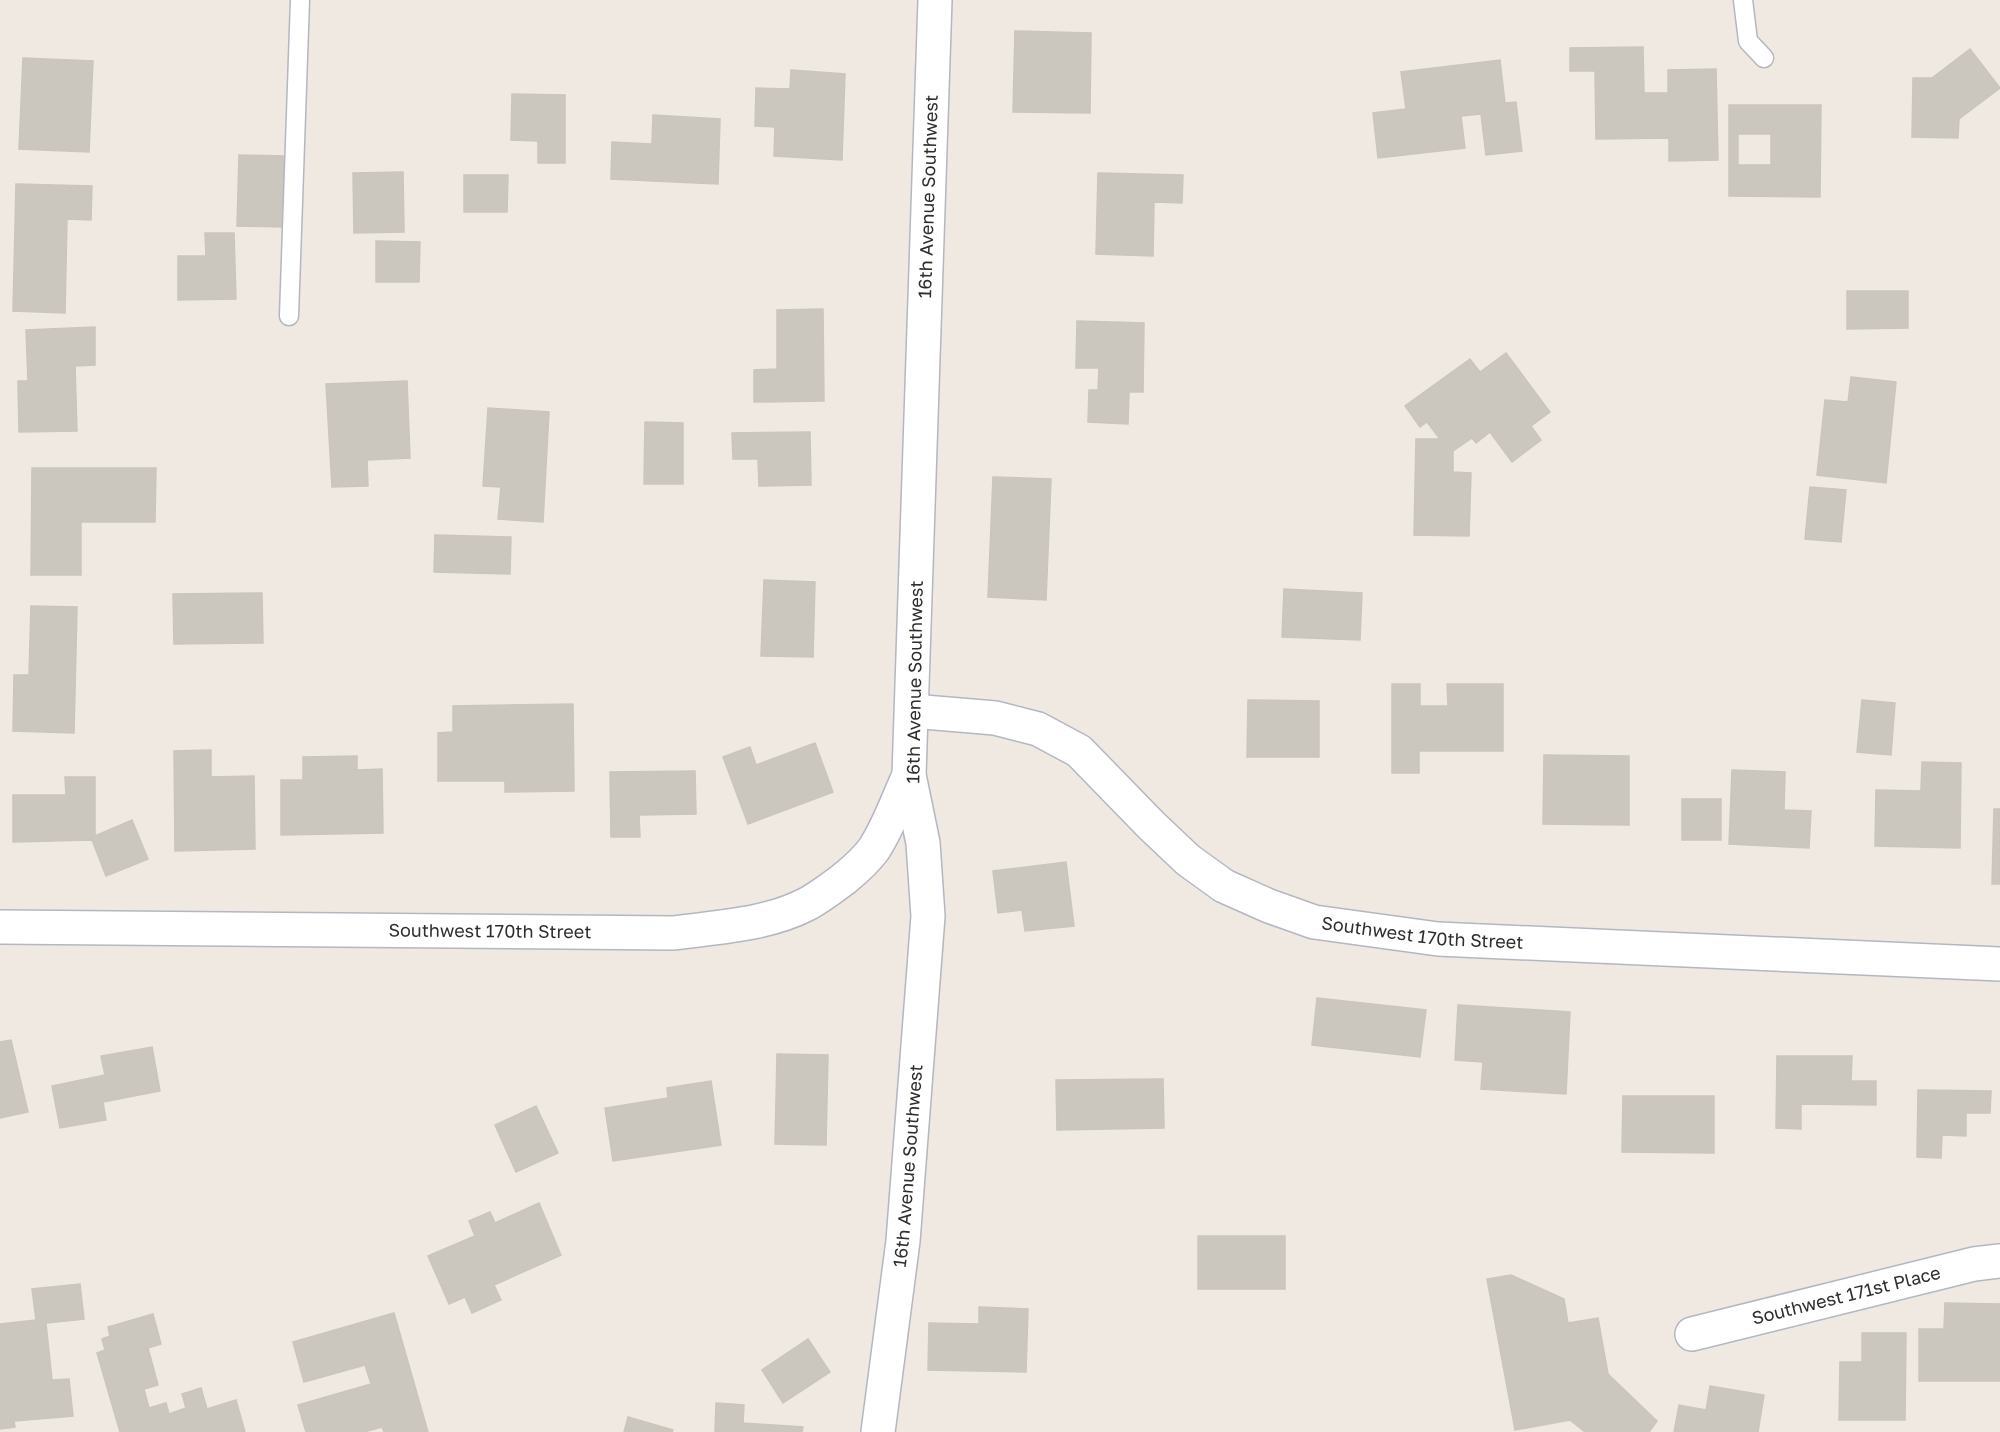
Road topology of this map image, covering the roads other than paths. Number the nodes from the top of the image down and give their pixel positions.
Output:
1 (300, 0) edge
2 (935, 0) edge
3 (1743, 0) edge
4 (1764, 58) dead end
5 (289, 316) dead end
6 (912, 711) junction
7 (909, 775) junction
8 (0, 927) edge
9 (2000, 964) edge
10 (2000, 1261) edge
11 (1692, 1334) dead end
12 (878, 1432) edge

1 - 5 lane
2 - 6 street, 16th Avenue Southwest
3 - 4 lane
6 - 7 street, 16th Avenue Southwest
6 - 9 street, Southwest 170th Street
7 - 8 street, Southwest 170th Street
7 - 12 street, 16th Avenue Southwest
10 - 11 street, Southwest 171st Place

